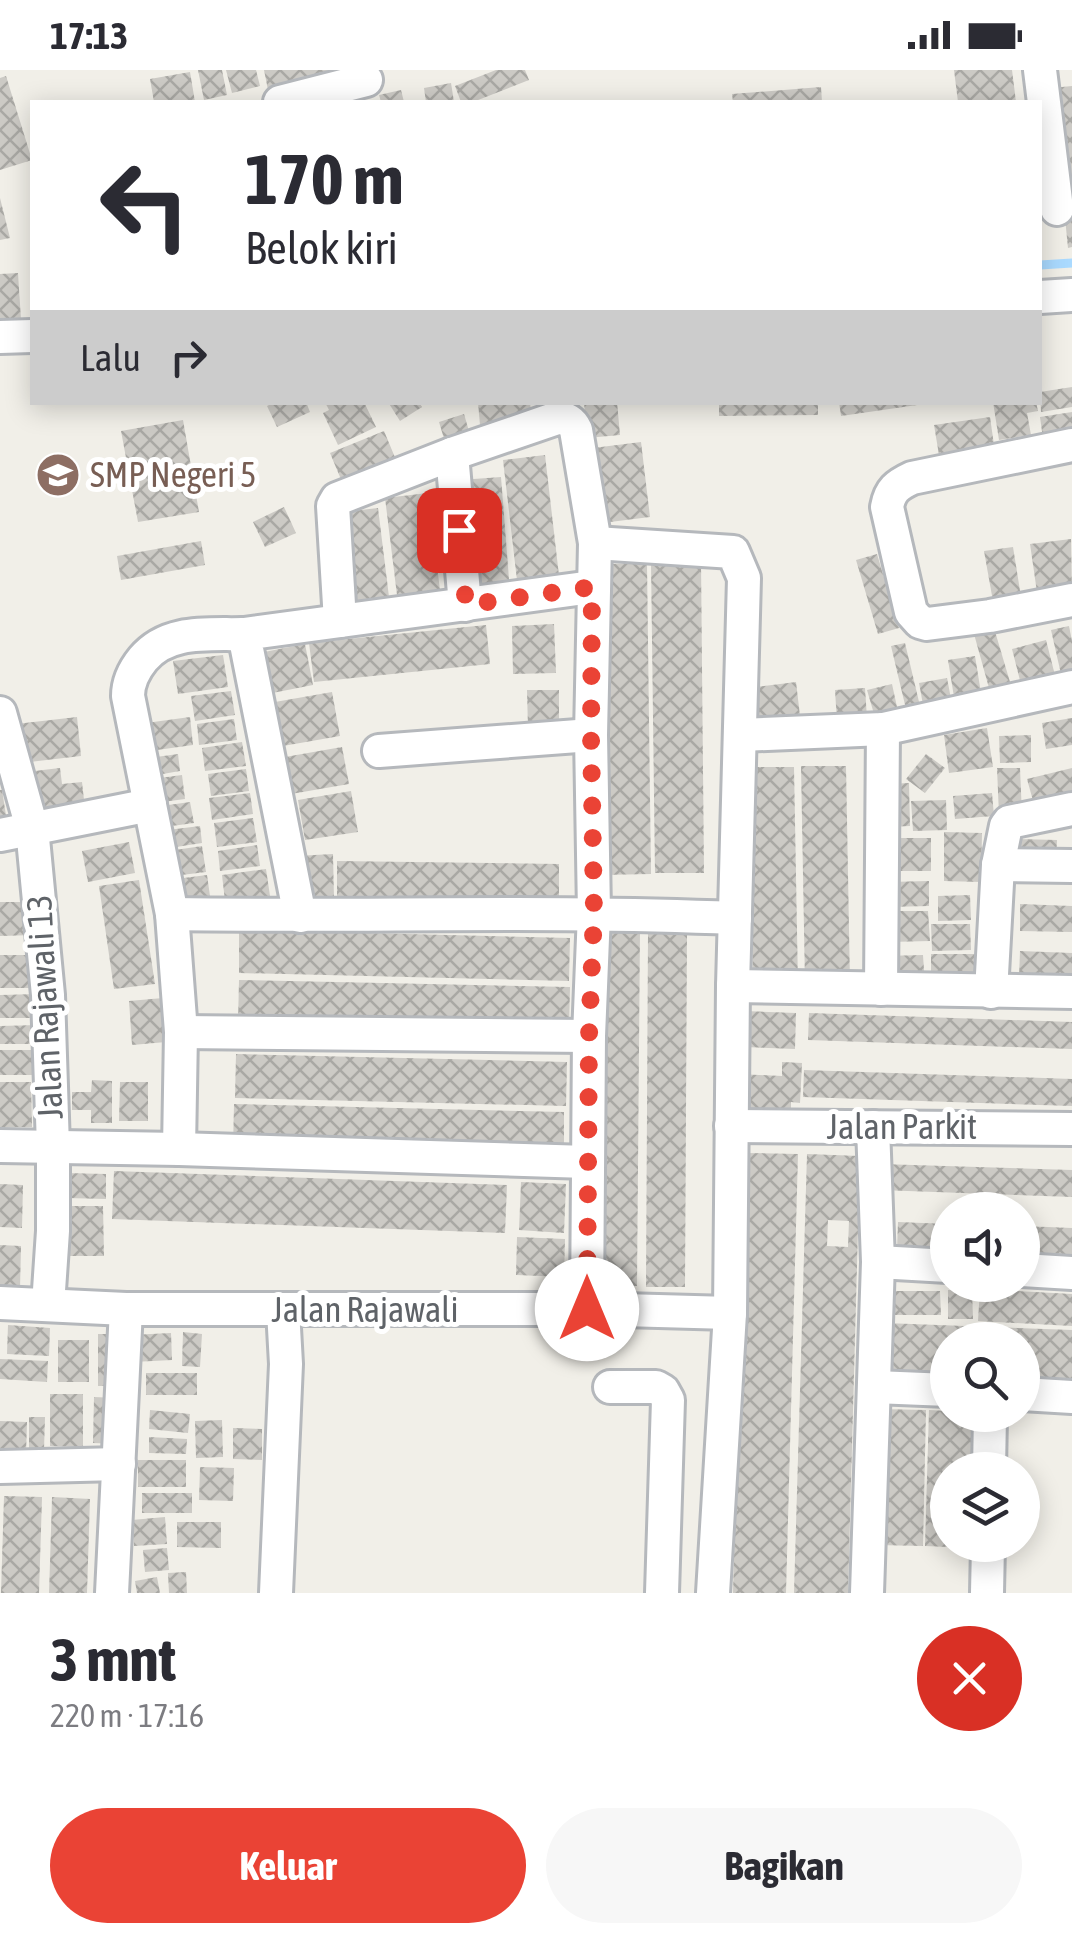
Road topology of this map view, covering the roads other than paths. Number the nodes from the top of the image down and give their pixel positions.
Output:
1 (1040, 70) edge
2 (366, 80) dead end
3 (288, 100) edge
4 (1057, 209) dead end
5 (1072, 294) edge
6 (1042, 298) edge
7 (0, 336) edge
8 (30, 336) edge
9 (1072, 445) edge
10 (452, 454) junction
11 (595, 543) junction
12 (592, 587) junction
13 (1072, 600) edge
14 (466, 605) junction
15 (340, 620) junction
16 (244, 634) junction
17 (1072, 687) edge
18 (0, 712) edge
19 (883, 728) junction
20 (591, 735) junction
21 (741, 735) junction
22 (379, 751) dead end
23 (150, 805) junction
24 (1072, 808) edge
25 (16, 831) edge
26 (998, 865) junction
27 (1072, 866) edge
28 (594, 913) junction
29 (172, 914) junction
30 (300, 916) junction
31 (735, 918) junction
32 (733, 986) junction
33 (881, 988) junction
34 (992, 992) junction
35 (1072, 992) edge
36 (181, 1032) junction
37 (589, 1036) junction
38 (731, 1126) junction
39 (873, 1127) junction
40 (1072, 1130) edge
41 (0, 1146) edge
42 (53, 1147) junction
43 (179, 1149) junction
44 (588, 1162) junction
45 (878, 1262) junction
46 (930, 1265) edge
47 (1040, 1271) edge
48 (1072, 1272) edge
49 (0, 1304) edge
50 (48, 1305) junction
51 (126, 1309) junction
52 (587, 1309) junction
53 (283, 1310) junction
54 (730, 1313) junction
55 (610, 1386) dead end
56 (875, 1387) junction
57 (930, 1389) edge
58 (1040, 1395) edge
59 (1072, 1396) edge
60 (119, 1464) junction
61 (0, 1467) edge
62 (664, 1510) junction
63 (716, 1513) junction
64 (988, 1562) edge
65 (112, 1593) edge
66 (276, 1593) edge
67 (662, 1593) edge
68 (714, 1593) edge
69 (867, 1593) edge
70 (987, 1593) edge

1 - 4 street
2 - 3 street
5 - 6 street
7 - 8 street
9 - 13 street
10 - 11 street
10 - 14 street
10 - 15 street
11 - 12 street
11 - 21 street
12 - 14 street
12 - 20 street
14 - 15 street
15 - 16 street
16 - 23 street
16 - 30 street
17 - 19 street
18 - 25 street, Jalan Rajawali 13
19 - 21 street
19 - 33 street
20 - 22 street
20 - 28 street
21 - 31 street
23 - 25 street
23 - 29 street
24 - 26 street
25 - 42 street, Jalan Rajawali 13
26 - 27 street
26 - 34 street
28 - 30 street
28 - 31 street
28 - 37 street
29 - 30 street
29 - 36 street
31 - 32 street
32 - 33 street
32 - 38 street
33 - 34 street
34 - 35 street
36 - 37 street
36 - 43 street
37 - 44 street
38 - 39 street, Jalan Parkit
38 - 54 street
39 - 40 street, Jalan Parkit
39 - 45 street
41 - 42 street
42 - 43 street
42 - 50 street, Jalan Rajawali 13
43 - 44 street
44 - 52 street
45 - 46 street
45 - 56 street
47 - 48 street
49 - 50 street, Jalan Rajawali
50 - 51 street, Jalan Rajawali
51 - 53 street, Jalan Rajawali
51 - 60 street
52 - 53 street, Jalan Rajawali
52 - 54 street, Jalan Rajawali
53 - 66 street
54 - 63 street
55 - 62 street
56 - 57 street
56 - 69 street
58 - 59 street
60 - 61 street
60 - 65 street
62 - 63 street
62 - 67 street
63 - 68 street
64 - 70 street

